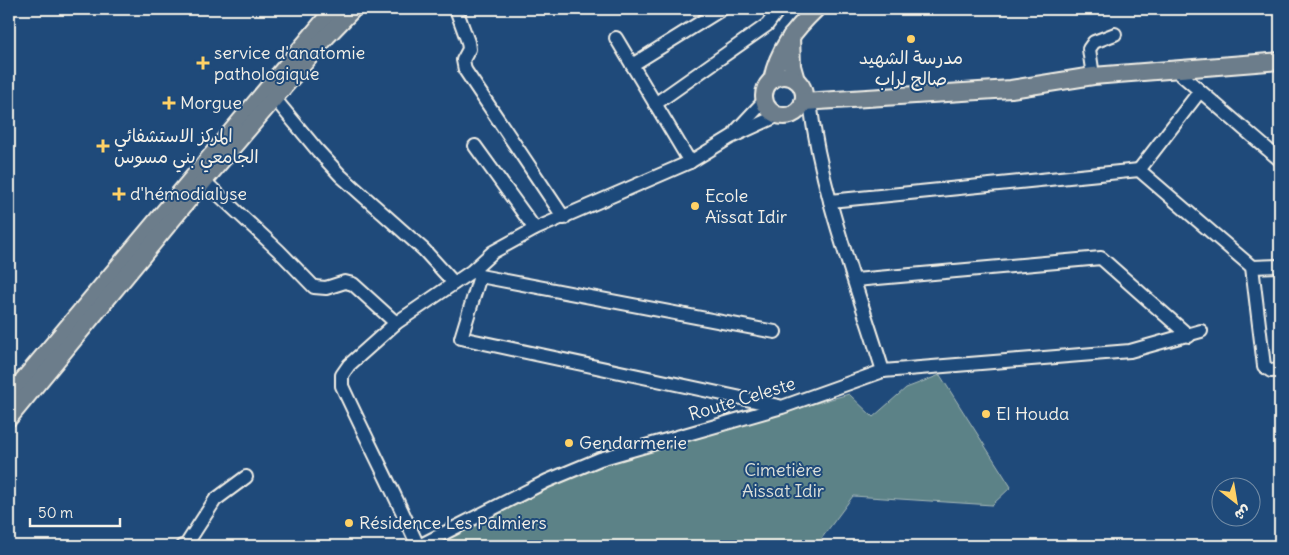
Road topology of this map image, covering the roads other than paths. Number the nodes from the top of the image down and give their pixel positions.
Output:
1 (334, 9) edge
2 (353, 9) edge
3 (456, 9) edge
4 (722, 9) edge
5 (779, 9) edge
6 (816, 9) edge
7 (1115, 34) dead end
8 (792, 36) junction
9 (616, 38) dead end
10 (1280, 61) edge
11 (632, 65) junction
12 (1177, 71) junction
13 (1093, 76) junction
14 (772, 80) junction
15 (796, 80) junction
16 (1200, 91) junction
17 (275, 99) junction
18 (765, 100) junction
19 (806, 102) junction
20 (655, 104) junction
21 (779, 115) junction
22 (730, 137) junction
23 (474, 146) dead end
24 (1280, 160) edge
25 (690, 162) junction
26 (1139, 170) junction
27 (204, 181) junction
28 (830, 201) junction
29 (564, 218) junction
30 (535, 229) junction
31 (1280, 266) edge
32 (1252, 267) junction
33 (476, 274) junction
34 (855, 280) junction
35 (454, 283) junction
36 (396, 323) junction
37 (1202, 331) dead end
38 (775, 332) dead end
39 (1189, 336) junction
40 (1280, 370) edge
41 (884, 371) junction
42 (9, 397) edge
43 (782, 407) junction
44 (9, 418) edge
45 (246, 476) dead end
46 (442, 541) edge
47 (182, 546) edge
48 (419, 546) edge

1 - 42 main road
2 - 17 main road
3 - 29 street
4 - 11 street
5 - 20 street
6 - 8 main road
7 - 13 street
8 - 14 main road
8 - 15 main road
9 - 11 street
10 - 12 main road
11 - 20 street
12 - 13 main road
12 - 16 street
13 - 19 main road
14 - 15 main road
14 - 18 main road
15 - 19 main road
16 - 24 street
16 - 26 street
17 - 27 main road
17 - 35 street
18 - 21 main road
18 - 22 street
19 - 21 main road
19 - 28 street
20 - 25 street
21 - 22 street
22 - 25 street
23 - 30 street
25 - 29 street
26 - 28 street
26 - 32 street
27 - 36 street
27 - 44 main road
28 - 34 street
29 - 30 street
30 - 33 street
31 - 32 street
32 - 40 street
33 - 35 street
33 - 38 street
33 - 43 street
34 - 39 street
34 - 41 street
35 - 36 street
36 - 48 street
37 - 39 street, Route Celeste
39 - 41 street, Route Celeste
41 - 43 street, Route Celeste
43 - 46 street, Route Celeste
45 - 47 street
46 - 48 street, Route Celeste

